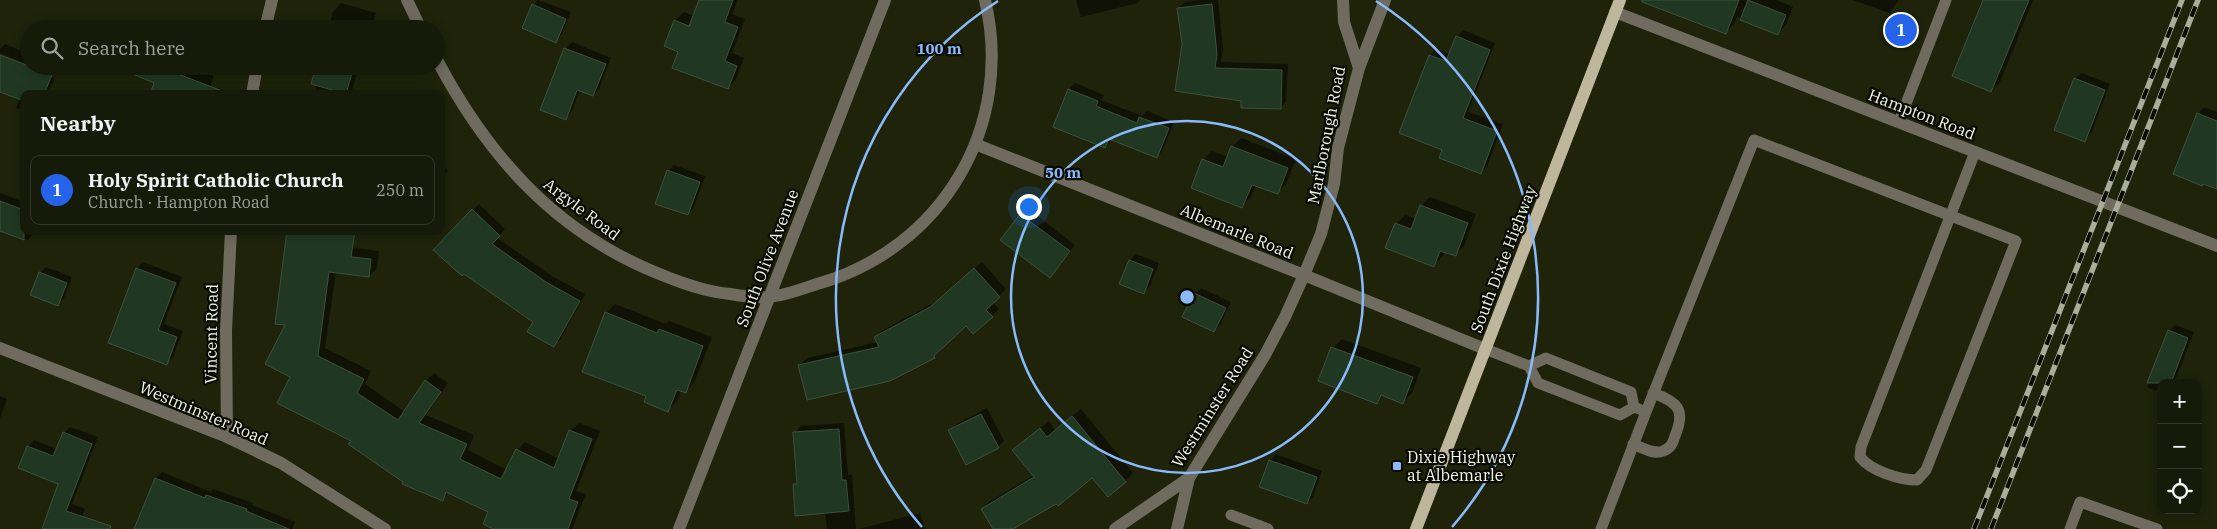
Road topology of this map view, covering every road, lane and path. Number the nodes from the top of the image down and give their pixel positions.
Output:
1 (272, 0) edge
2 (407, 0) edge
3 (885, 0) edge
4 (985, 0) edge
5 (1343, 0) edge
6 (1385, 0) edge
7 (1946, 0) edge
8 (1617, 6) edge
9 (267, 20) edge
10 (417, 20) edge
11 (1359, 68) junction
12 (445, 74) edge
13 (255, 75) edge
14 (253, 90) edge
15 (1900, 122) junction
16 (975, 144) junction
17 (1975, 152) junction
18 (1950, 215) junction
19 (231, 235) edge
20 (2217, 246) edge
21 (1304, 275) junction
22 (769, 297) junction
23 (0, 348) edge
24 (1485, 350) junction
25 (1530, 366) junction
26 (1653, 393) junction
27 (1634, 407) junction
28 (1646, 412) junction
29 (227, 437) junction
30 (1633, 444) junction
31 (1189, 478) junction
32 (1231, 515) dead end
33 (385, 529) edge
34 (679, 529) edge
35 (1115, 529) edge
36 (1177, 529) edge
37 (1268, 529) edge
38 (1416, 529) edge
39 (1601, 529) edge
40 (2070, 529) edge
41 (2157, 529) edge

1 - 9 street
2 - 10 street
3 - 22 street, South Olive Avenue
4 - 16 street, Argyle Road
5 - 11 street, Marlborough Road
6 - 11 street
7 - 15 lane
8 - 15 street, Hampton Road
8 - 24 main road, South Dixie Highway
11 - 21 street, Marlborough Road
12 - 22 street, Argyle Road
13 - 14 street
15 - 17 street, Hampton Road
16 - 21 street, Albemarle Road
16 - 22 street, Argyle Road
17 - 18 lane
17 - 20 street, Hampton Road
18 - 18 lane
18 - 26 lane
19 - 29 street, Vincent Road
21 - 24 street, Albemarle Road
21 - 31 street, Westminster Road
22 - 34 street, South Olive Avenue
23 - 29 street, Westminster Road
24 - 25 lane
24 - 38 main road, South Dixie Highway
25 - 27 lane
25 - 27 lane
26 - 28 lane
26 - 30 lane
27 - 28 lane
28 - 30 lane
29 - 33 street, Westminster Road
30 - 39 lane
31 - 35 street, Westminster Road
31 - 36 street
32 - 37 lane
40 - 41 lane

